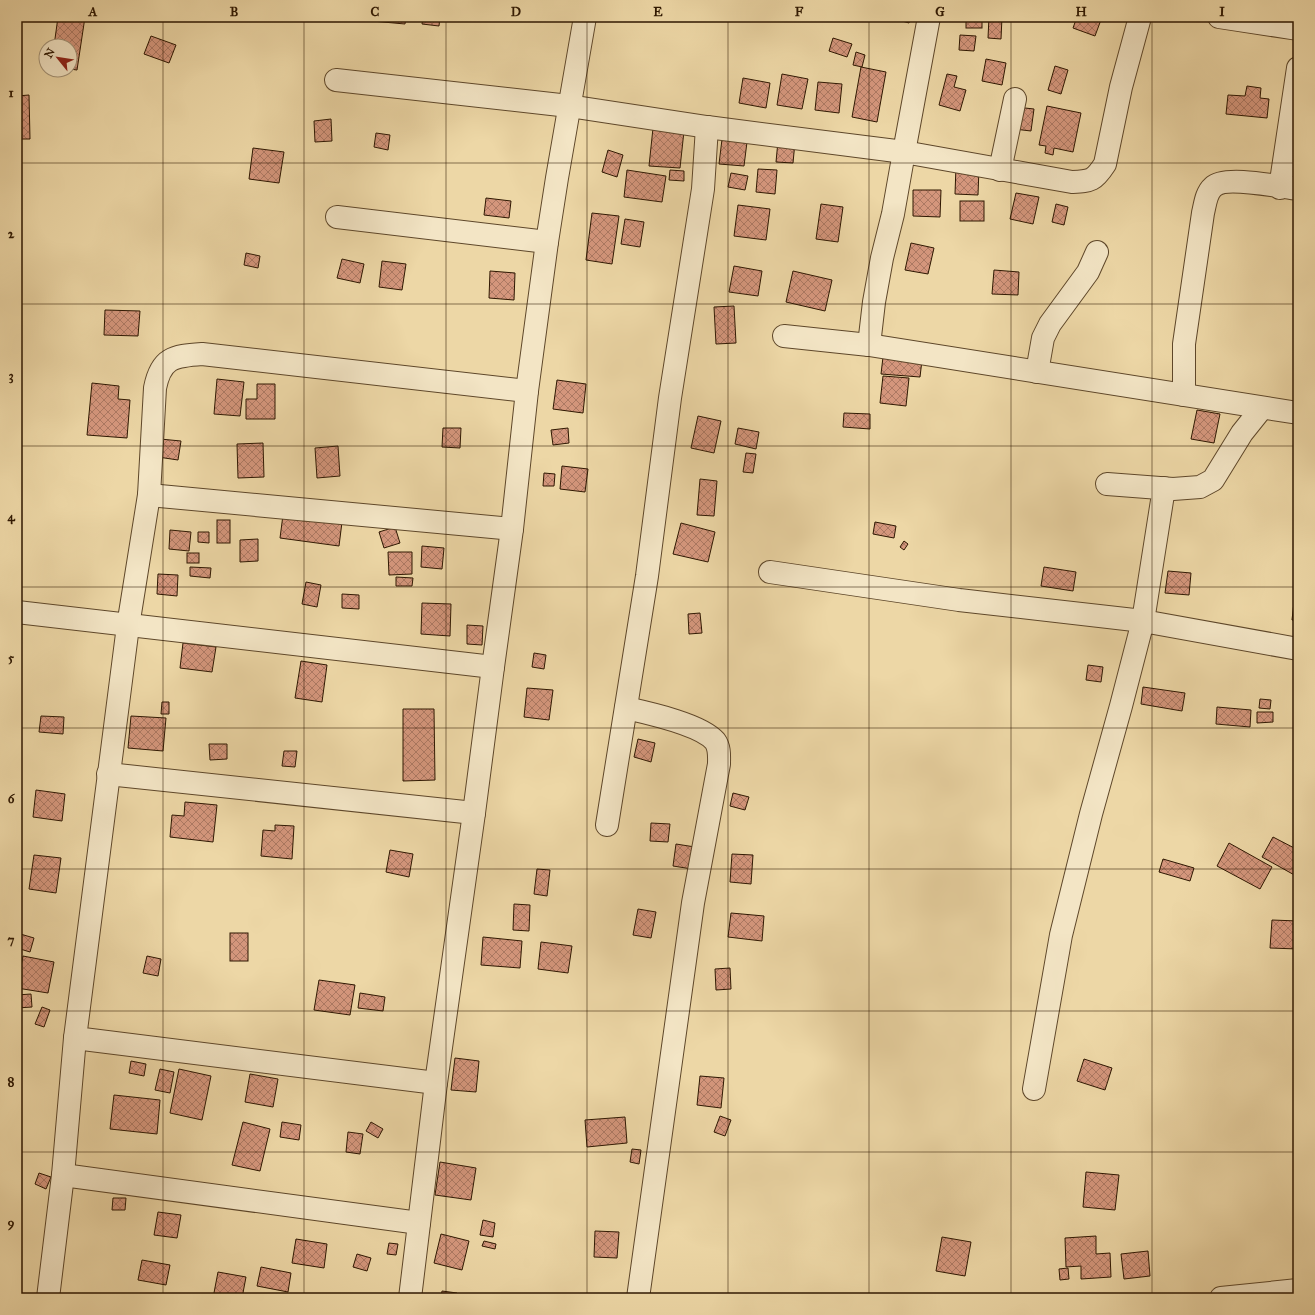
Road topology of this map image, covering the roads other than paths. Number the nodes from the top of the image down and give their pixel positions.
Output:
1 (585, 17) edge
2 (930, 17) edge
3 (1140, 17) edge
4 (1219, 17) edge
5 (1298, 29) edge
6 (1298, 68) edge
7 (336, 80) dead end
8 (1015, 99) dead end
9 (569, 106) junction
10 (707, 127) junction
11 (904, 152) junction
12 (1000, 170) junction
13 (1289, 188) edge
14 (337, 216) dead end
15 (547, 242) junction
16 (1097, 252) dead end
17 (784, 336) dead end
18 (869, 345) junction
19 (1037, 372) junction
20 (528, 391) junction
21 (1184, 395) junction
22 (1262, 408) junction
23 (1298, 413) edge
24 (1107, 484) dead end
25 (1164, 488) junction
26 (149, 495) junction
27 (512, 529) junction
28 (770, 572) dead end
29 (17, 612) edge
30 (1143, 621) junction
31 (128, 626) junction
32 (1298, 649) edge
33 (493, 667) junction
34 (626, 708) junction
35 (108, 774) junction
36 (474, 813) junction
37 (607, 825) dead end
38 (75, 1038) junction
39 (436, 1083) junction
40 (1034, 1089) dead end
41 (63, 1175) junction
42 (419, 1223) junction
43 (1298, 1290) edge
44 (48, 1298) edge
45 (410, 1298) edge
46 (638, 1298) edge
47 (1221, 1298) edge

1 - 9 street
2 - 11 street
3 - 12 street
4 - 5 street
6 - 13 street
7 - 9 street
8 - 12 street
9 - 10 street
9 - 15 street
10 - 11 street
10 - 34 street
11 - 12 street
11 - 18 street
13 - 21 street
14 - 15 street
15 - 20 street
16 - 19 street
17 - 18 street
18 - 19 street
19 - 21 street
20 - 26 street
20 - 27 street
21 - 22 street
22 - 23 street
22 - 25 street
24 - 25 street
25 - 30 street
26 - 27 street
26 - 31 street
27 - 33 street
28 - 30 street
29 - 31 street
30 - 32 street
30 - 40 street
31 - 33 street
31 - 35 street
33 - 36 street
34 - 37 street
34 - 46 street
35 - 36 street
35 - 38 street
36 - 39 street
38 - 39 street
38 - 41 street
39 - 42 street
41 - 42 street
41 - 44 street
42 - 45 street
43 - 47 street

